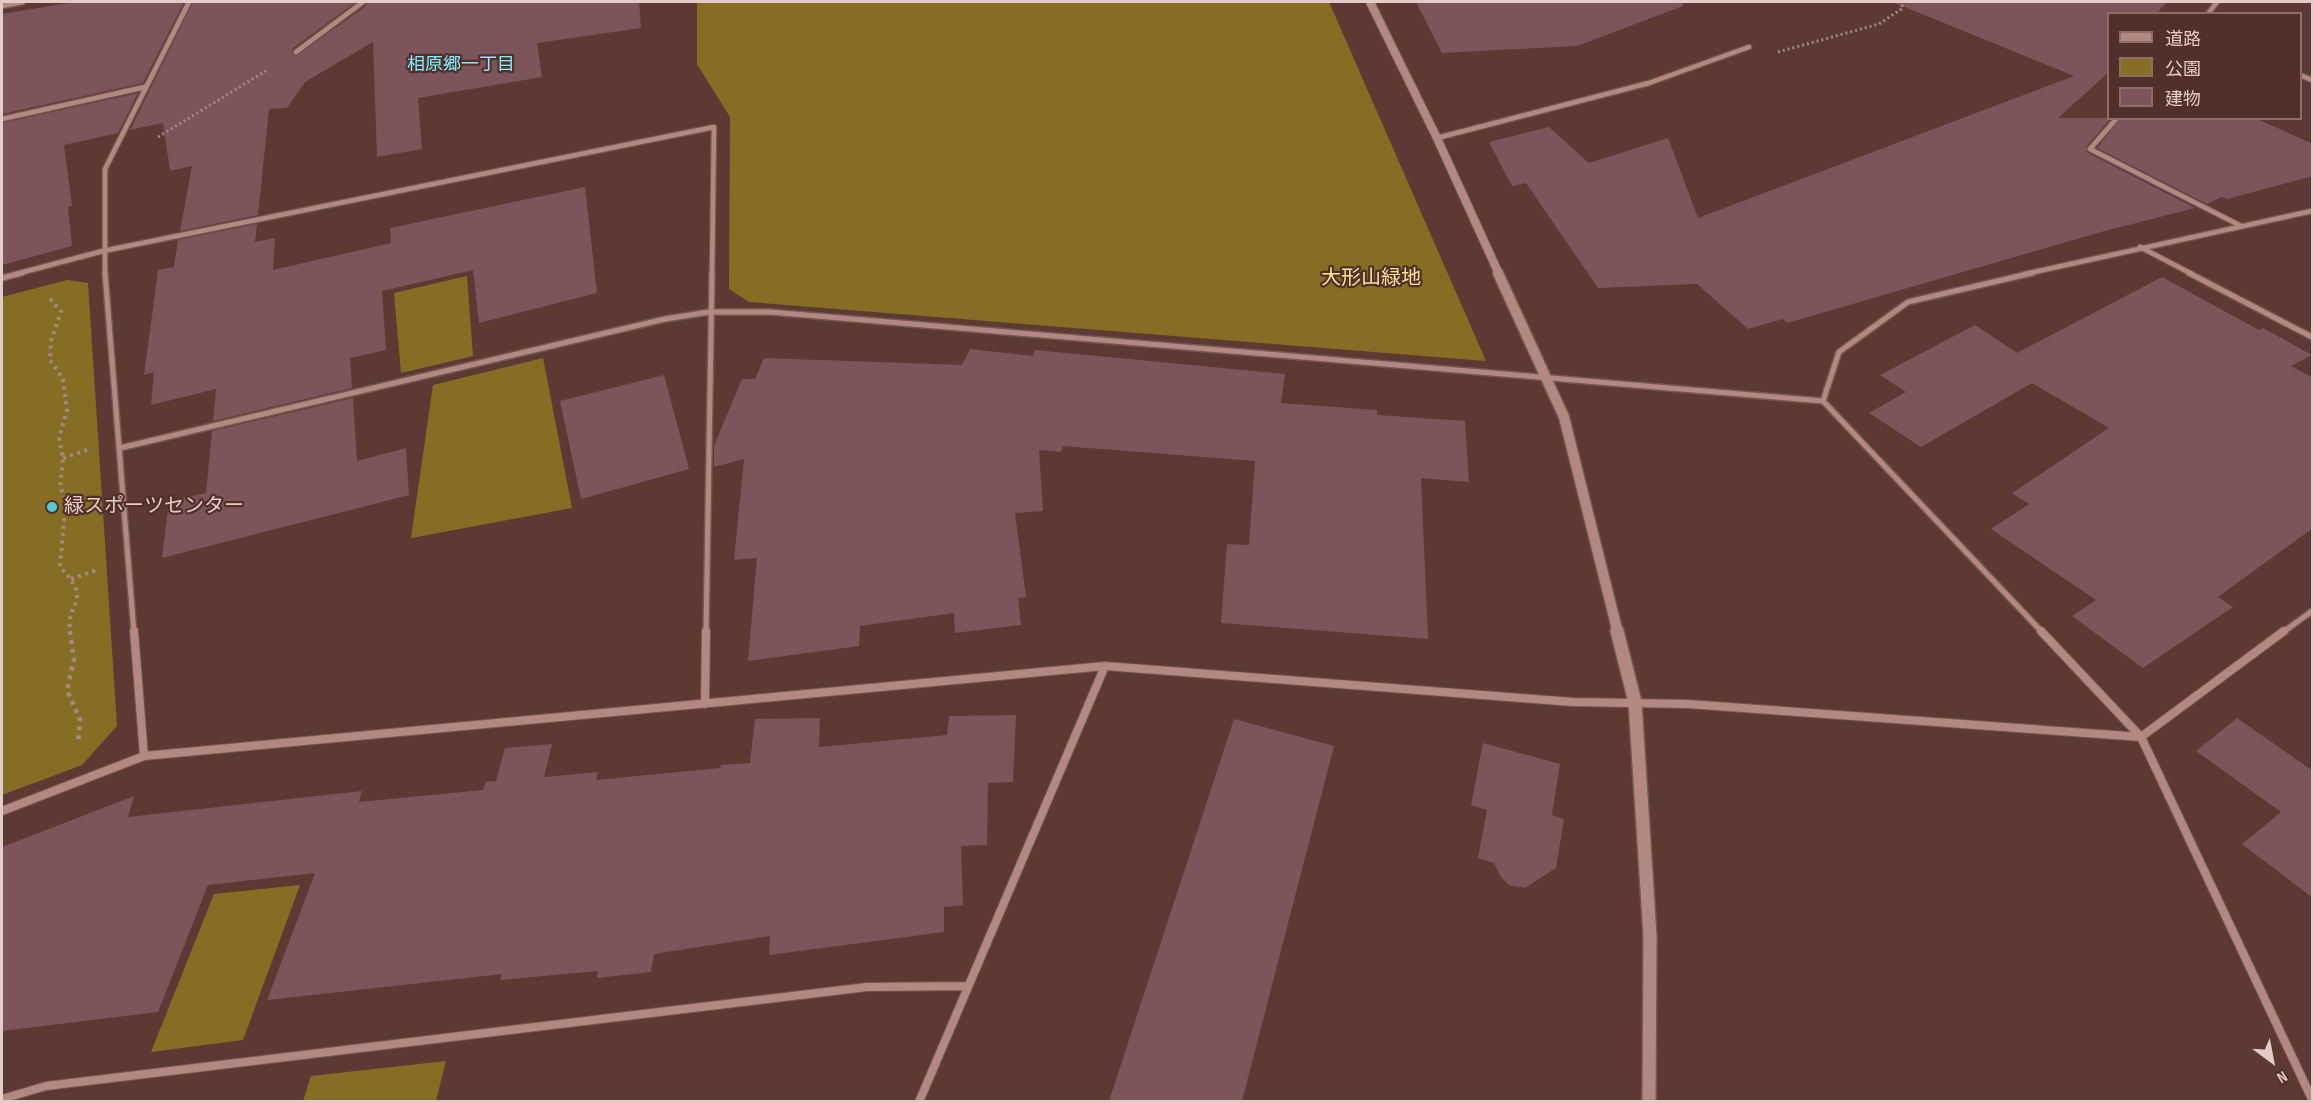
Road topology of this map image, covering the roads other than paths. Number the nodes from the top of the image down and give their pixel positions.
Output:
1 (23, 2) edge
2 (189, 2) edge
3 (363, 2) edge
4 (1370, 2) edge
5 (2, 6) edge
6 (1749, 47) road end
7 (296, 52) road end
8 (145, 87) junction
9 (2, 120) edge
10 (2115, 120) edge
11 (1437, 138) junction
12 (2313, 211) edge
13 (2241, 226) junction
14 (2140, 247) junction
15 (103, 251) junction
16 (2, 278) edge
17 (709, 312) junction
18 (2313, 337) edge
19 (1549, 380) junction
20 (1823, 400) junction
21 (120, 448) junction
22 (2313, 611) edge
23 (1105, 666) junction
24 (1635, 702) junction
25 (705, 704) junction
26 (2141, 737) junction
27 (144, 756) junction
28 (2, 810) edge
29 (968, 986) junction
30 (2, 1099) edge
31 (2313, 1099) edge
32 (919, 1101) edge
33 (1649, 1101) edge

1 - 5 street
2 - 8 street
3 - 7 street
4 - 11 street
6 - 11 street
8 - 9 street
8 - 15 street
10 - 13 street
11 - 19 street
12 - 13 street
13 - 14 street
14 - 18 street
14 - 20 street
15 - 16 street
15 - 17 street
15 - 21 street
17 - 19 street
17 - 21 street
17 - 25 street
19 - 20 street
19 - 24 street
20 - 26 street
21 - 27 street
22 - 26 street
23 - 24 street
23 - 25 street
23 - 29 street
24 - 26 street
24 - 33 street
25 - 27 street
26 - 31 street
27 - 28 street
29 - 30 street
29 - 32 street

